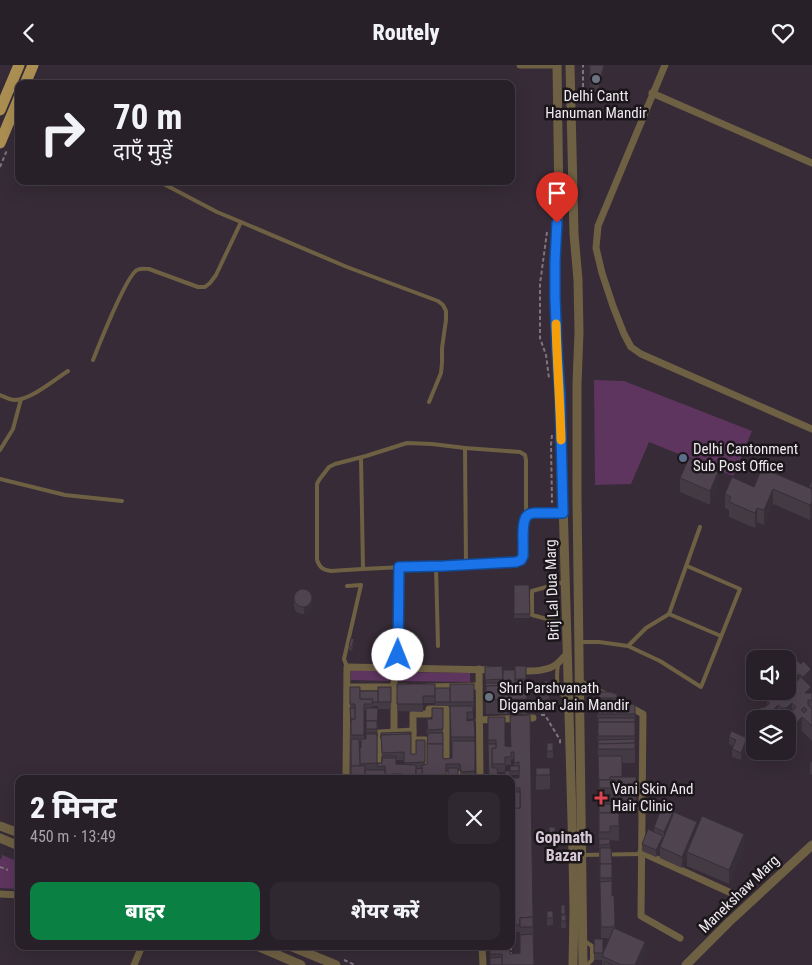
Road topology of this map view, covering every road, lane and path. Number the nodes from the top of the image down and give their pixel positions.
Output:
1 (19, 65) edge
2 (33, 65) edge
3 (520, 65) edge
4 (557, 65) edge
5 (570, 65) edge
6 (583, 65) edge
7 (665, 65) edge
8 (27, 80) edge
9 (583, 87) dead end
10 (3, 93) edge
11 (652, 93) junction
12 (15, 99) edge
13 (15, 108) edge
14 (0, 110) edge
15 (0, 143) edge
16 (812, 163) edge
17 (166, 185) edge
18 (242, 222) junction
19 (93, 360) dead end
20 (68, 371) dead end
21 (0, 395) edge
22 (21, 399) junction
23 (429, 402) dead end
24 (812, 429) edge
25 (465, 448) junction
26 (0, 450) edge
27 (361, 457) junction
28 (0, 479) edge
29 (122, 501) dead end
30 (563, 513) junction
31 (526, 517) junction
32 (700, 527) dead end
33 (466, 565) junction
34 (436, 566) junction
35 (687, 566) junction
36 (399, 567) junction
37 (363, 569) junction
38 (565, 581) junction
39 (347, 586) dead end
40 (532, 591) junction
41 (526, 592) edge
42 (527, 614) edge
43 (670, 614) junction
44 (532, 615) junction
45 (566, 624) junction
46 (721, 635) junction
47 (579, 641) junction
48 (438, 646) dead end
49 (628, 646) junction
50 (567, 654) junction
51 (398, 655) dead end
52 (558, 663) junction
53 (347, 667) junction
54 (394, 668) junction
55 (479, 669) junction
56 (579, 682) junction
57 (479, 686) junction
58 (347, 687) junction
59 (393, 687) junction
60 (412, 687) edge
61 (422, 687) edge
62 (611, 698) edge
63 (619, 702) edge
64 (568, 703) junction
65 (541, 715) dead end
66 (533, 718) dead end
67 (479, 719) junction
68 (413, 731) junction
69 (394, 732) junction
70 (413, 741) junction
71 (560, 744) dead end
72 (413, 759) edge
73 (446, 763) edge
74 (379, 767) edge
75 (418, 771) edge
76 (346, 775) edge
77 (480, 775) edge
78 (0, 825) edge
79 (15, 831) edge
80 (0, 838) edge
81 (15, 844) edge
82 (812, 845) edge
83 (641, 853) junction
84 (582, 855) junction
85 (0, 867) edge
86 (8, 870) dead end
87 (728, 892) dead end
88 (0, 894) edge
89 (15, 895) edge
90 (680, 938) dead end
91 (140, 950) edge
92 (266, 950) edge
93 (300, 950) edge
94 (482, 950) edge
95 (511, 950) edge
96 (511, 959) edge
97 (134, 965) edge
98 (301, 965) edge
99 (336, 965) edge
100 (483, 965) edge
101 (573, 965) edge
102 (585, 965) edge
103 (686, 965) edge

1 - 10 main road
2 - 8 main road
3 - 4 street
4 - 30 street, Brij Lal Dua Marg
5 - 47 street, Brij Lal Dua Marg
6 - 9 path
7 - 11 street
10 - 12 street
10 - 14 main road
11 - 16 street
11 - 24 street
13 - 15 main road
17 - 18 lane
18 - 19 lane
18 - 23 lane
20 - 22 lane
21 - 22 lane
22 - 26 lane
25 - 27 lane
25 - 31 lane
25 - 33 lane
27 - 37 lane
27 - 37 lane
28 - 29 lane
30 - 31 lane
30 - 38 street, Brij Lal Dua Marg
31 - 33 lane
32 - 35 lane
33 - 34 lane
34 - 36 lane
34 - 48 lane
35 - 43 lane
35 - 46 lane
36 - 37 lane
36 - 51 lane
38 - 40 lane
38 - 45 street, Brij Lal Dua Marg
39 - 53 lane
40 - 41 lane
40 - 44 lane
42 - 44 lane
43 - 46 lane
43 - 49 lane
44 - 45 lane
45 - 50 street, Brij Lal Dua Marg
46 - 49 lane
47 - 49 lane
47 - 56 street, Brij Lal Dua Marg
50 - 52 street
50 - 64 street, Brij Lal Dua Marg
52 - 55 street
52 - 64 lane
53 - 54 street
53 - 58 street
54 - 55 street
54 - 59 street
55 - 57 street
56 - 62 street
56 - 84 street, Brij Lal Dua Marg
57 - 61 street
57 - 67 street
58 - 59 street
58 - 76 street
59 - 60 street
59 - 69 street
63 - 83 street
64 - 101 street, Brij Lal Dua Marg
65 - 71 path
66 - 67 street
67 - 77 street
68 - 69 street
68 - 70 street
68 - 73 street
69 - 74 street
70 - 72 street
70 - 75 street
78 - 79 street
80 - 81 street
82 - 103 street, Manekshaw Marg
83 - 84 lane
83 - 87 street
83 - 90 street
84 - 102 street, Brij Lal Dua Marg
85 - 86 path
88 - 89 street
91 - 97 street
92 - 98 street
93 - 99 street
94 - 100 street
95 - 96 path

